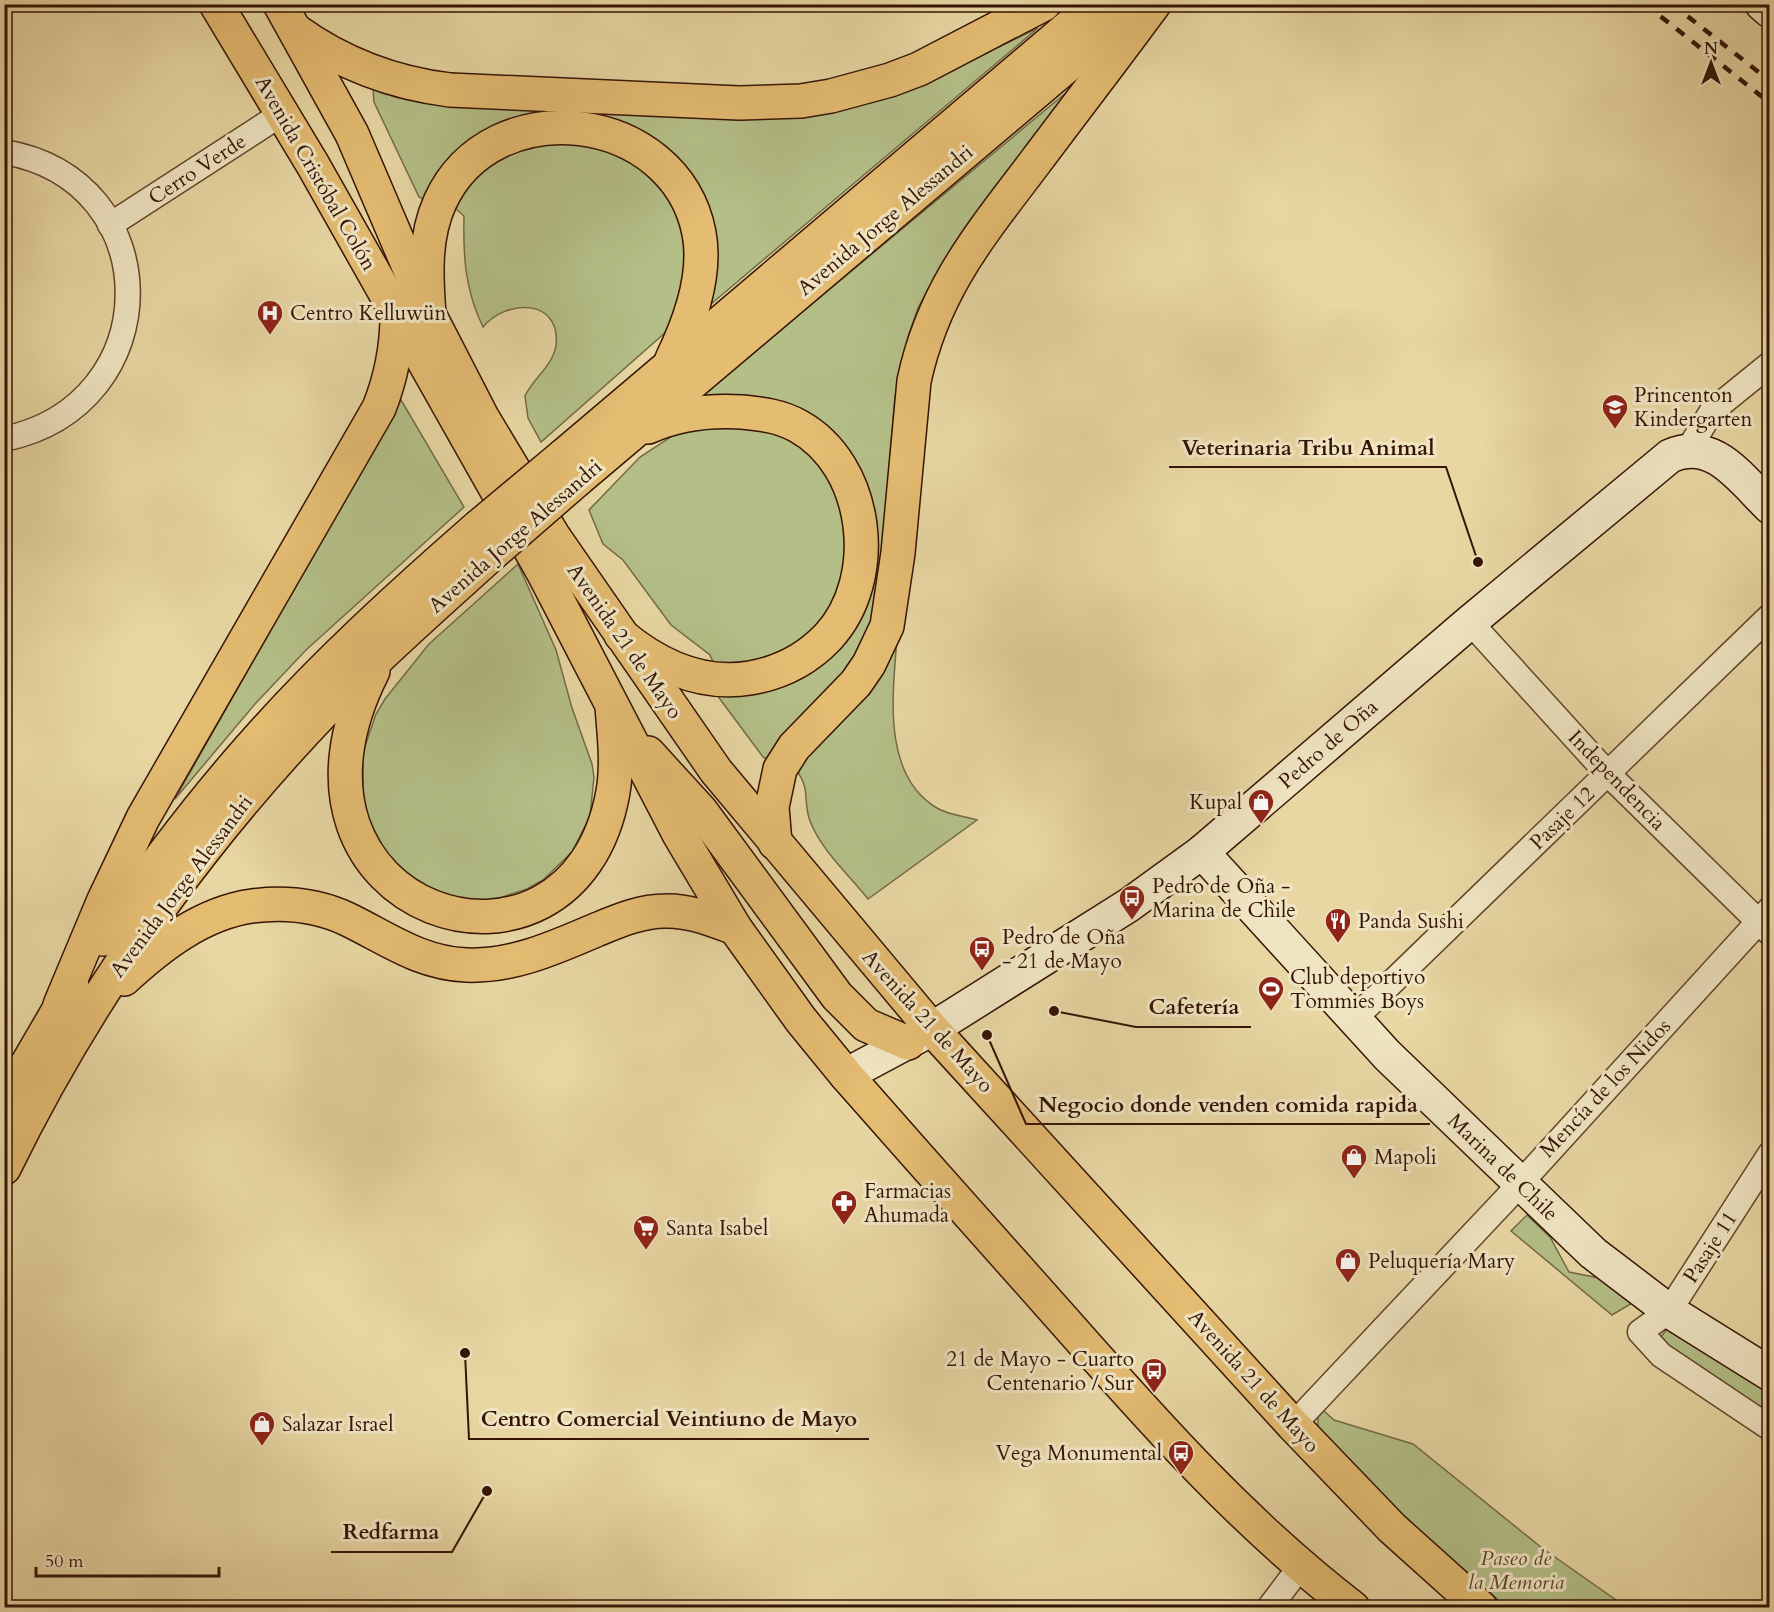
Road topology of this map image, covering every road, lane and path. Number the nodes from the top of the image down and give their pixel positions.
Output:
1 (216, 4) edge
2 (1044, 4) edge
3 (1095, 4) edge
4 (1140, 4) edge
5 (1154, 4) edge
6 (1762, 4) edge
7 (1770, 11) edge
8 (287, 17) edge
9 (283, 113) junction
10 (4, 152) edge
11 (111, 225) junction
12 (413, 314) junction
13 (1770, 364) edge
14 (668, 366) junction
15 (633, 434) junction
16 (4, 439) edge
17 (1688, 450) junction
18 (570, 468) junction
19 (484, 470) joint
20 (527, 495) joint
21 (1770, 507) edge
22 (486, 539) junction
23 (1770, 616) edge
24 (1470, 622) junction
25 (621, 635) junction
26 (380, 657) junction
27 (620, 719) junction
28 (1608, 774) junction
29 (775, 843) junction
30 (1202, 852) junction
31 (1766, 921) edge
32 (735, 928) junction
33 (60, 1005) junction
34 (94, 1007) junction
35 (1353, 1020) junction
36 (920, 1036) junction
37 (846, 1075) junction
38 (4, 1104) edge
39 (1770, 1154) edge
40 (4, 1168) edge
41 (1520, 1184) junction
42 (1669, 1311) junction
43 (1770, 1374) edge
44 (1293, 1425) junction
45 (1770, 1428) edge
46 (1300, 1567) junction
47 (1269, 1608) edge
48 (1353, 1608) edge
49 (1481, 1608) edge

1 - 9 main road, Avenida Cristóbal Colón
2 - 8 main road
3 - 14 main road, Avenida Jorge Alessandri
4 - 15 main road, Avenida Jorge Alessandri
5 - 29 main road
6 - 7 street
8 - 12 main road, Avenida Cristóbal Colón
9 - 11 street, Cerro Verde
9 - 12 main road, Avenida Cristóbal Colón
10 - 11 street
11 - 16 street
12 - 14 main road
12 - 19 main road, Avenida Cristóbal Colón
12 - 20 main road, Avenida Cristóbal Colón
12 - 33 main road
13 - 17 street
14 - 18 main road, Avenida Jorge Alessandri
15 - 18 main road, Avenida Jorge Alessandri
15 - 25 main road
17 - 21 street
17 - 24 street, Pedro de Oña
18 - 22 main road, Avenida Jorge Alessandri, bridge
19 - 27 main road, Avenida 21 de Mayo
20 - 25 main road, Avenida 21 de Mayo
22 - 26 main road, Avenida Jorge Alessandri
22 - 33 main road, Avenida Jorge Alessandri
23 - 28 street, Pasaje 12
24 - 28 street, Independencia
24 - 30 street, Pedro de Oña
25 - 29 main road, Avenida 21 de Mayo
26 - 27 main road
26 - 34 main road, Avenida Jorge Alessandri
27 - 32 main road, Avenida 21 de Mayo
27 - 36 main road
28 - 31 street, Independencia
28 - 35 street, Pasaje 12
29 - 36 main road, Avenida 21 de Mayo
30 - 35 street, Marina de Chile
30 - 36 street, Pedro de Oña
31 - 41 street, Mencía de los Nidos
32 - 34 main road
32 - 37 main road, Avenida 21 de Mayo
33 - 38 main road, Avenida Jorge Alessandri
34 - 40 main road, Avenida Jorge Alessandri
35 - 41 street, Marina de Chile
36 - 37 street, Pedro de Oña
36 - 44 main road, Avenida 21 de Mayo
37 - 46 main road, Avenida 21 de Mayo
39 - 42 street, Pasaje 11
41 - 42 street, Marina de Chile
41 - 44 street, Mencía de los Nidos
42 - 43 street, Marina de Chile
42 - 45 street
44 - 49 main road, Avenida 21 de Mayo
46 - 47 street
46 - 48 main road, Avenida 21 de Mayo

